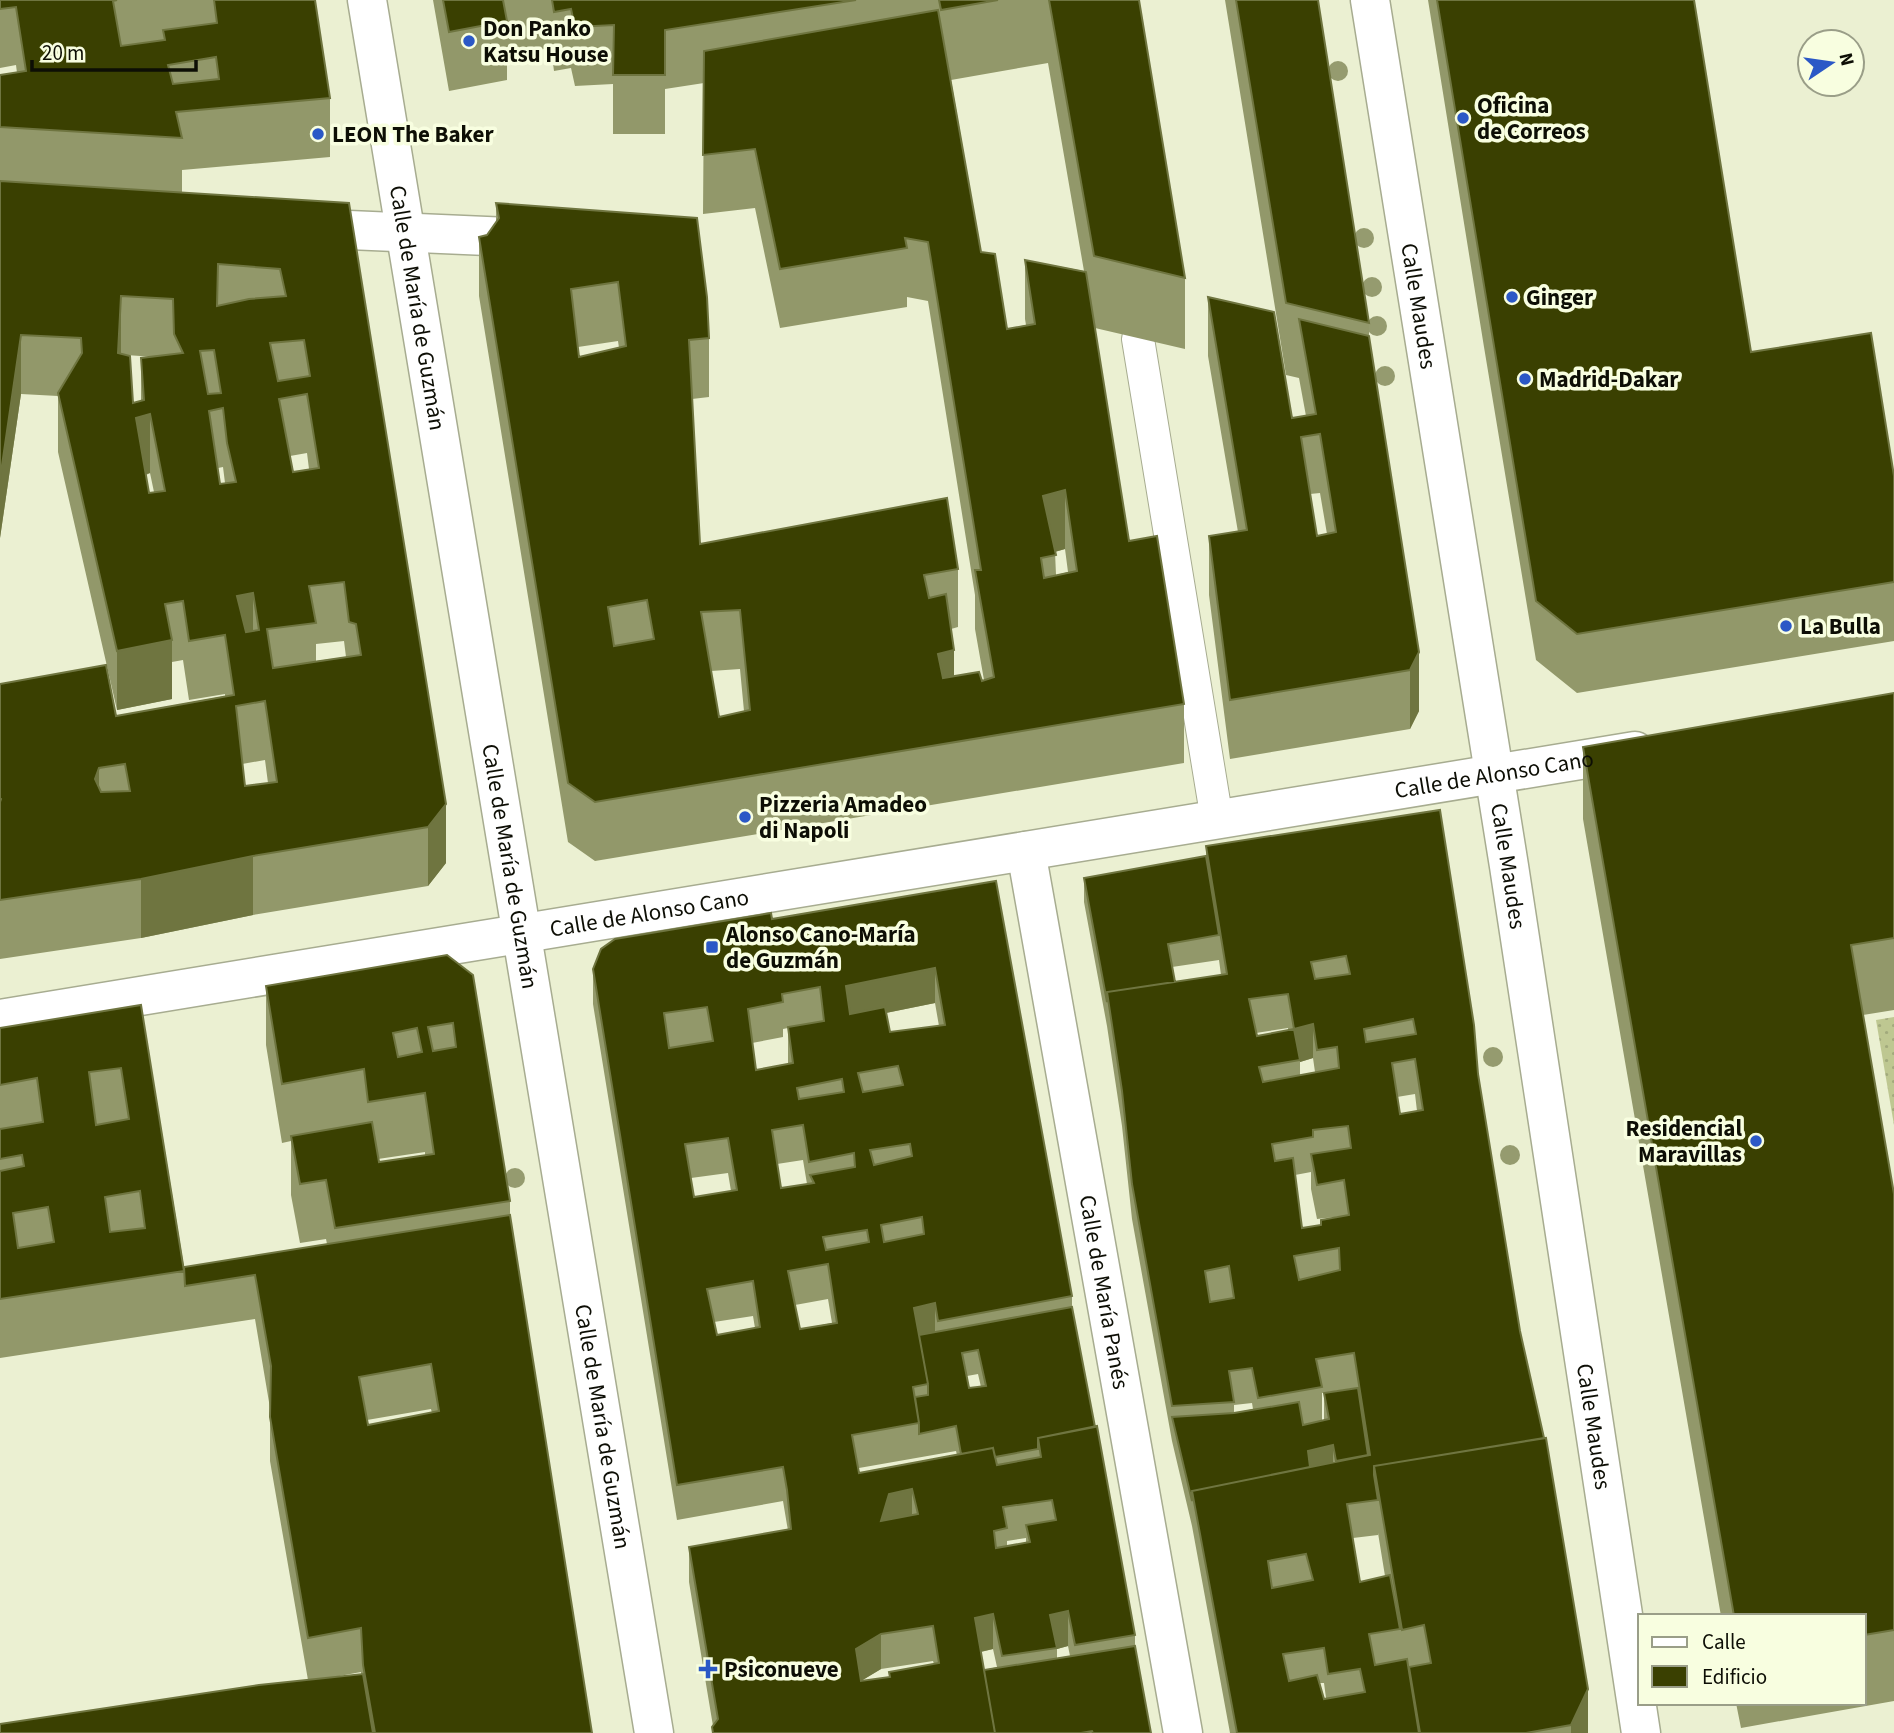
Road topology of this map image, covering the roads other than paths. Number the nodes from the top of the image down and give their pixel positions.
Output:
1 (367, 0) edge
2 (1370, 0) edge
3 (266, 226) edge
4 (405, 233) junction
5 (568, 240) edge
6 (1138, 339) edge
7 (1673, 745) edge
8 (1494, 774) junction
9 (1217, 820) junction
10 (1026, 851) junction
11 (522, 934) junction
12 (0, 1019) edge
13 (654, 1733) edge
14 (1183, 1733) edge
15 (1641, 1733) edge

1 - 4 street, Calle de María de Guzmán
2 - 8 street, Calle Maudes
3 - 4 street
4 - 5 street
4 - 11 street, Calle de María de Guzmán
6 - 9 lane
7 - 8 street, Calle de Alonso Cano
8 - 9 street, Calle de Alonso Cano
8 - 15 street, Calle Maudes
9 - 10 street, Calle de Alonso Cano
10 - 11 street, Calle de Alonso Cano
10 - 14 street, Calle de María Panés
11 - 12 street, Calle de Alonso Cano
11 - 13 street, Calle de María de Guzmán

